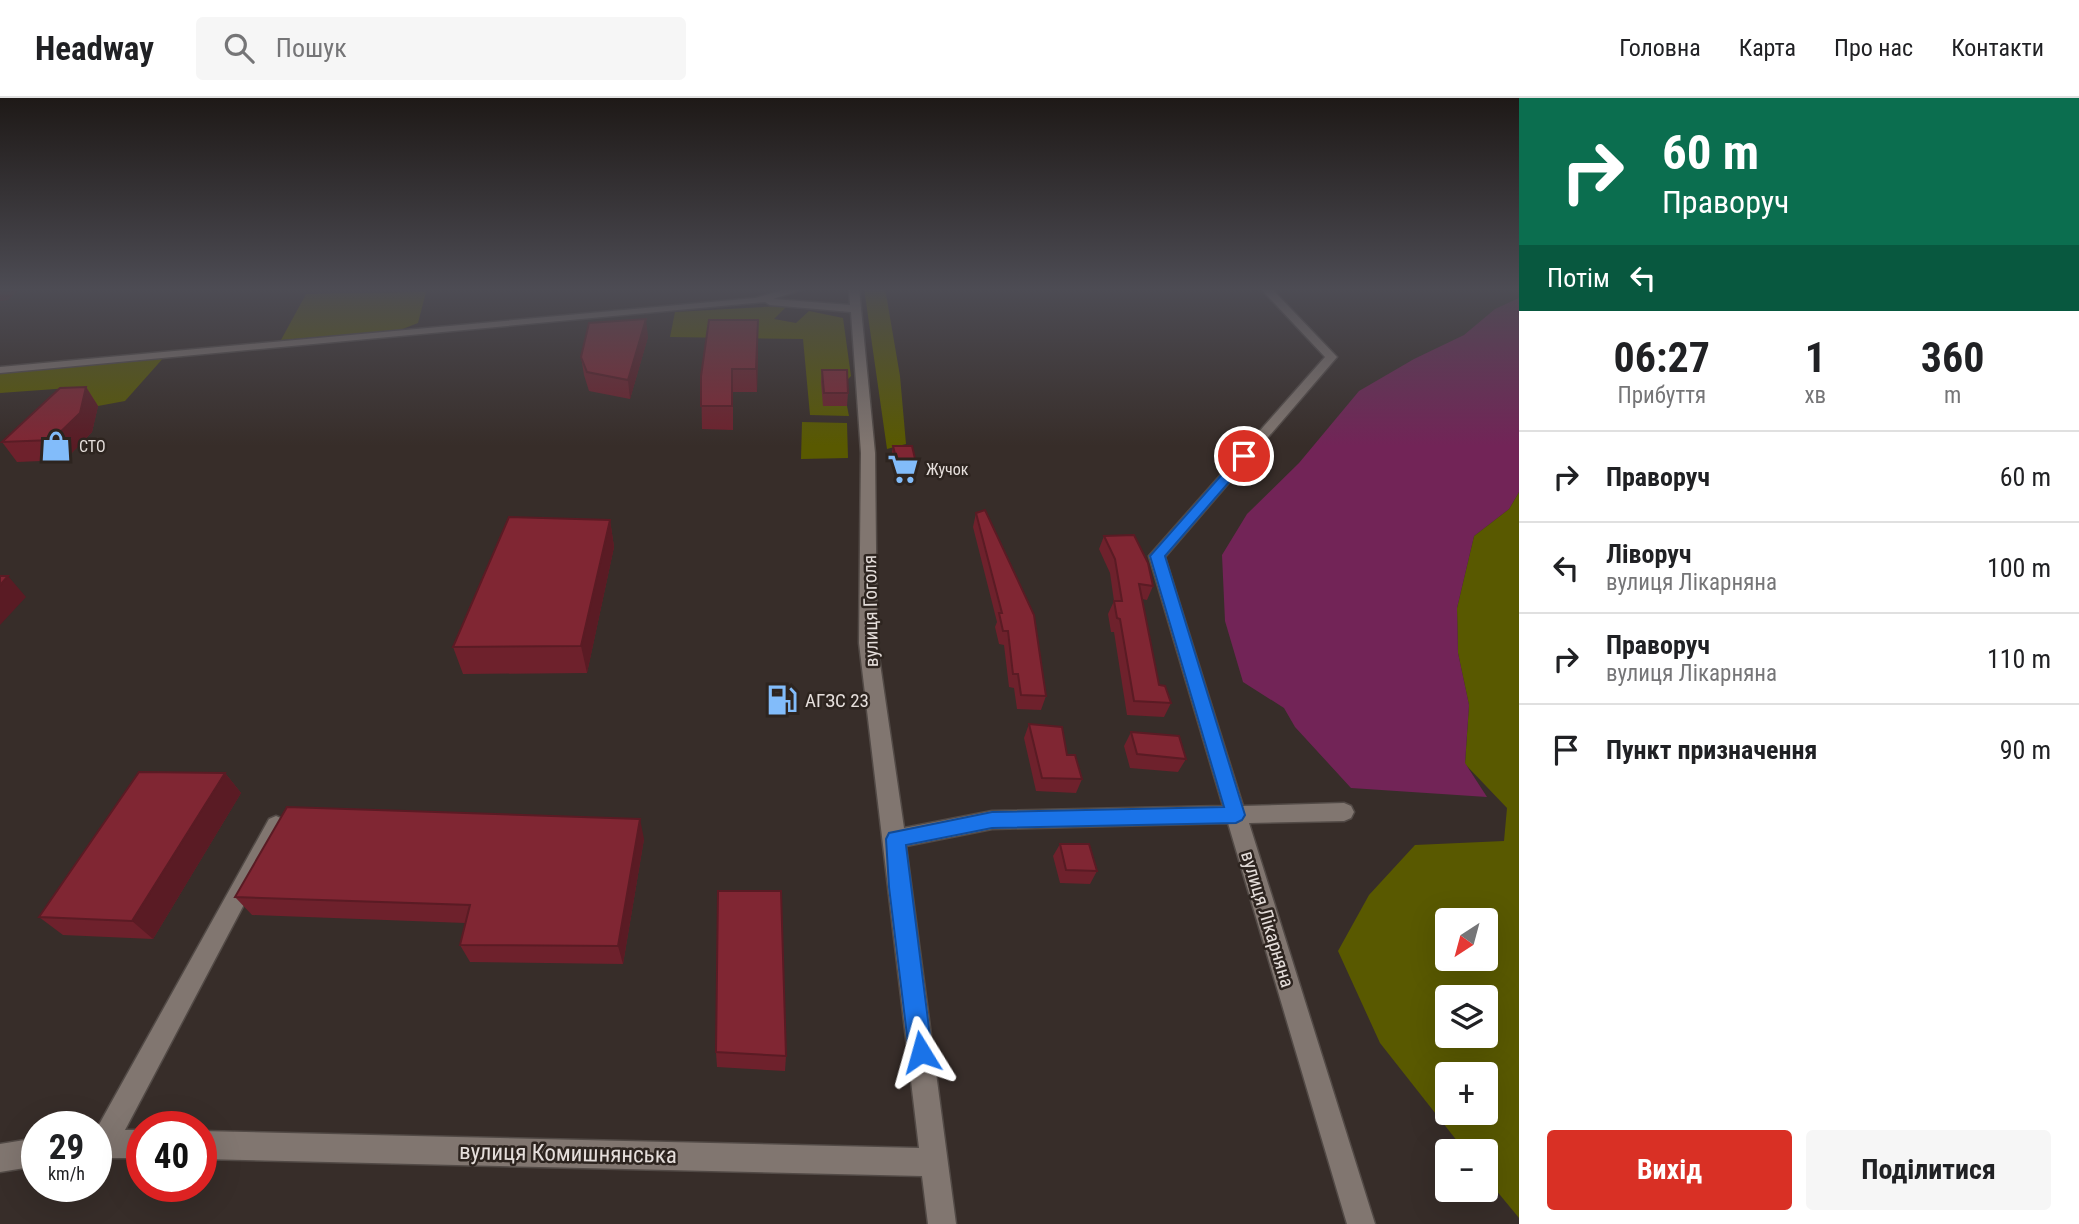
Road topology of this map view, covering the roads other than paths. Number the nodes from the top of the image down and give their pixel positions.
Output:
1 (323, 341) edge
2 (859, 341) edge
3 (1315, 341) edge
4 (0, 370) edge
5 (1344, 812) dead end
6 (1236, 815) junction
7 (276, 825) edge
8 (895, 839) junction
9 (112, 1121) edge
10 (217, 1145) edge
11 (21, 1155) edge
12 (0, 1158) edge
13 (935, 1162) junction
14 (942, 1224) edge
15 (1361, 1224) edge

1 - 4 street
2 - 8 street, вулиця Гоголя
3 - 6 street, вулиця Лікарняна
5 - 6 street
6 - 8 street
6 - 15 street, вулиця Лікарняна
7 - 9 street
8 - 13 street, вулиця Гоголя
10 - 13 street, вулиця Комишнянська
11 - 12 street
13 - 14 street, вулиця Гоголя

